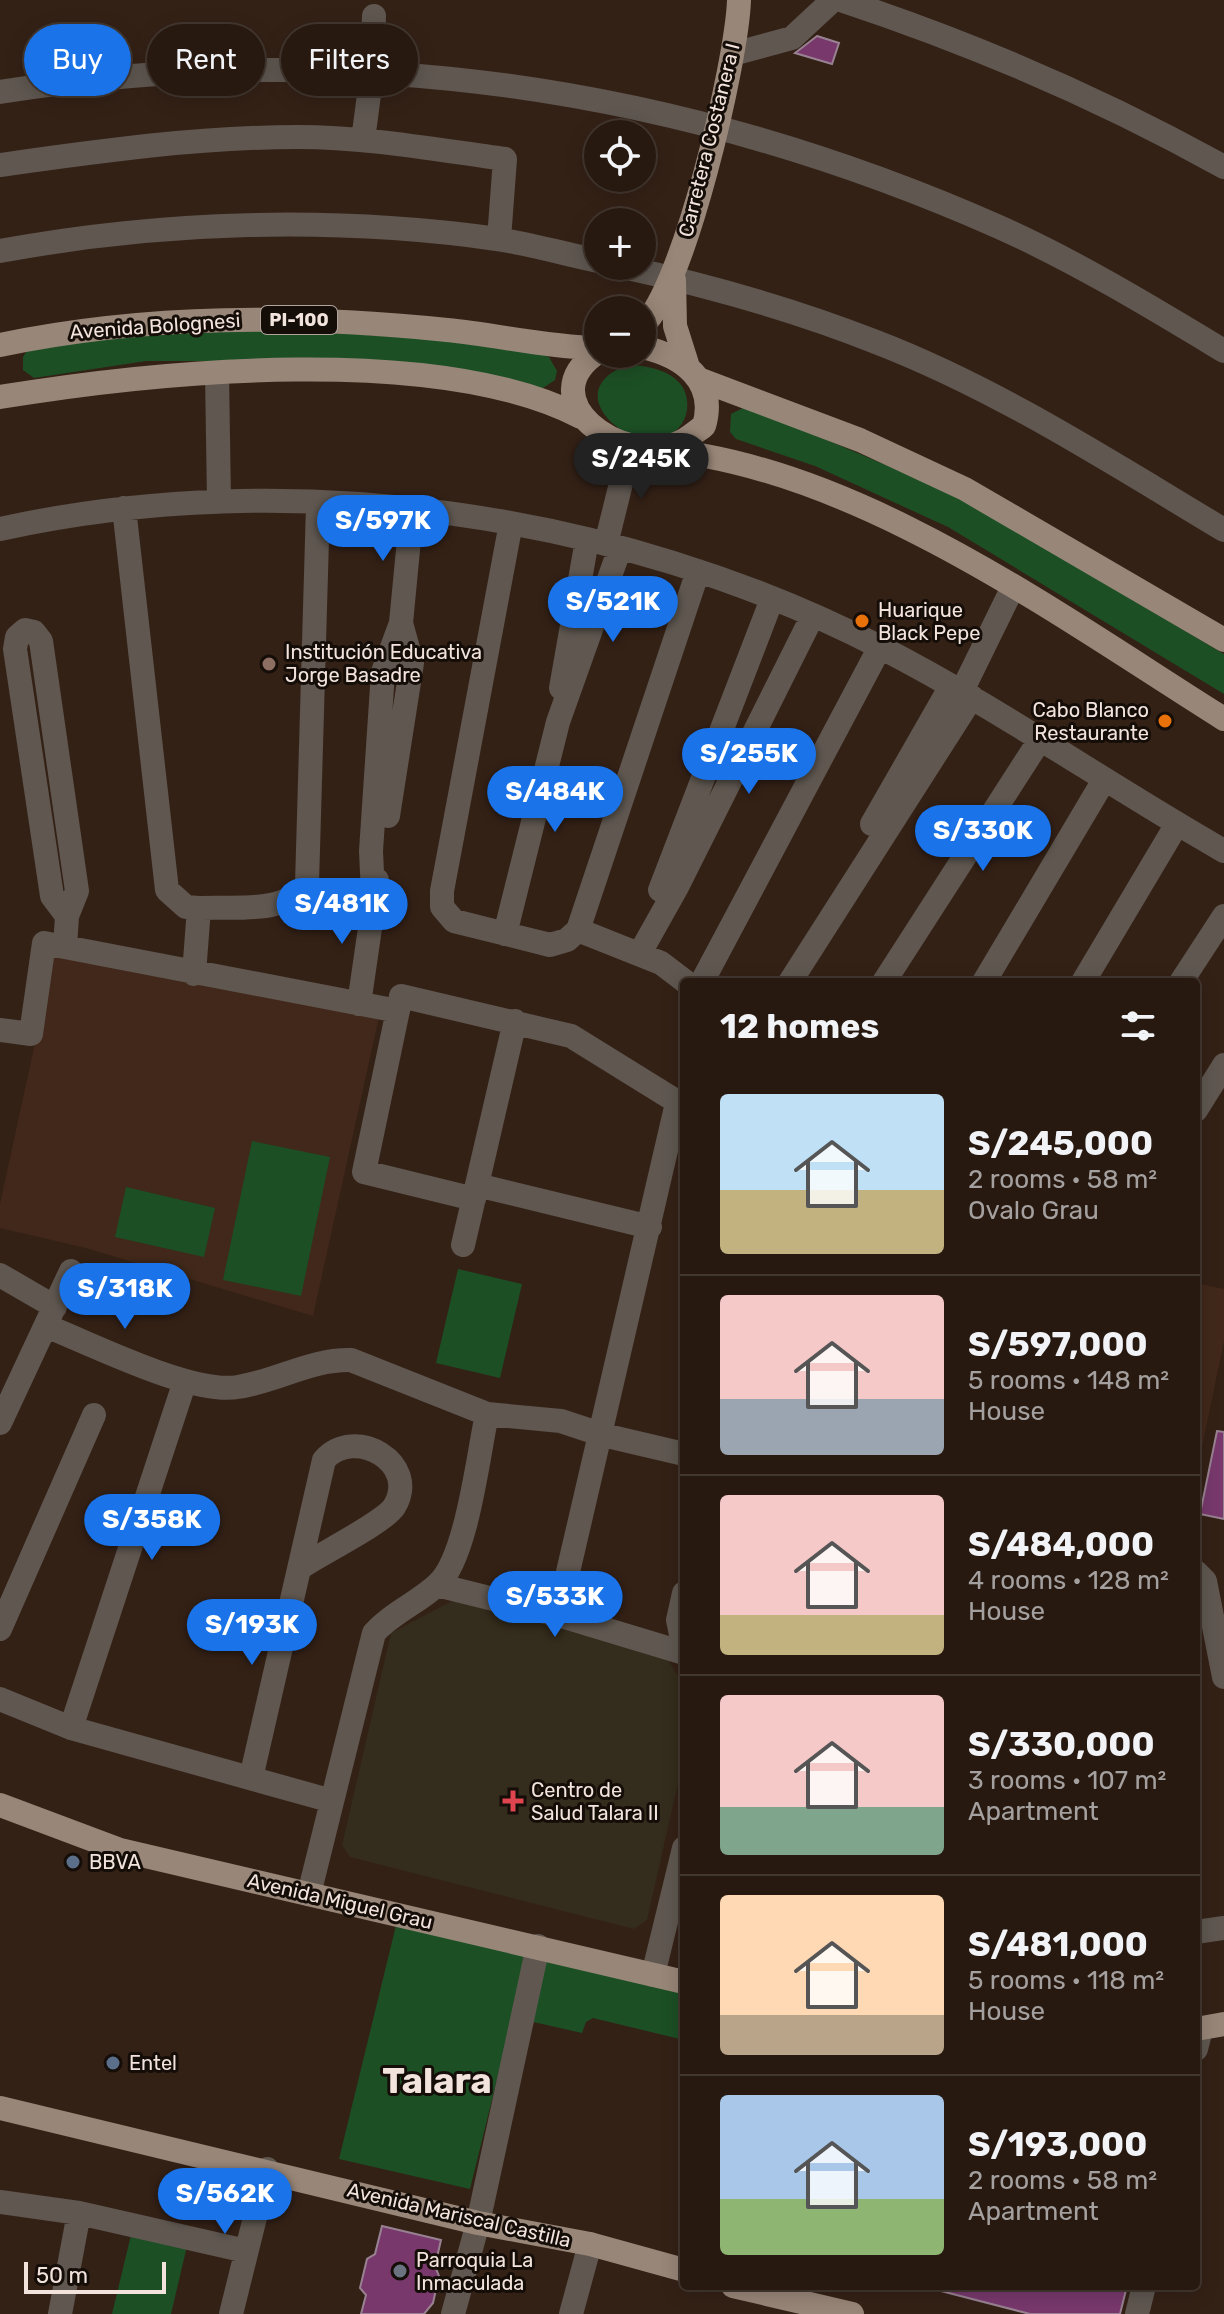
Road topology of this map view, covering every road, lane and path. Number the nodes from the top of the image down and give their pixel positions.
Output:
1 (739, 0) edge
2 (833, 0) edge
3 (841, 0) edge
4 (374, 16) dead end
5 (374, 24) edge
6 (733, 54) junction
7 (281, 70) edge
8 (418, 77) edge
9 (0, 92) edge
10 (369, 96) edge
11 (717, 124) junction
12 (363, 140) junction
13 (0, 165) edge
14 (1224, 167) edge
15 (499, 239) junction
16 (0, 251) edge
17 (584, 258) edge
18 (656, 274) edge
19 (674, 278) junction
20 (656, 312) edge
21 (0, 345) edge
22 (584, 349) edge
23 (656, 350) edge
24 (1224, 351) edge
25 (584, 363) edge
26 (217, 373) junction
27 (695, 373) junction
28 (1, 393) edge
29 (581, 417) junction
30 (639, 448) junction
31 (219, 501) junction
32 (318, 505) junction
33 (124, 508) junction
34 (412, 508) junction
35 (511, 523) junction
36 (0, 529) edge
37 (1224, 530) edge
38 (604, 544) junction
39 (698, 571) junction
40 (1013, 587) junction
41 (772, 599) junction
42 (813, 615) junction
43 (1224, 640) edge
44 (880, 647) junction
45 (962, 691) junction
46 (1224, 719) edge
47 (558, 722) junction
48 (1041, 738) junction
49 (1104, 780) junction
50 (1177, 824) junction
51 (1224, 851) edge
52 (199, 908) junction
53 (67, 916) junction
54 (1224, 916) edge
55 (578, 930) junction
56 (505, 934) junction
57 (65, 947) junction
58 (640, 953) junction
59 (194, 974) junction
60 (793, 977) edge
61 (681, 978) edge
62 (704, 978) edge
63 (887, 978) edge
64 (986, 978) edge
65 (1085, 978) edge
66 (1184, 978) edge
67 (359, 1004) junction
68 (398, 1011) junction
69 (515, 1021) junction
70 (0, 1030) edge
71 (1224, 1065) edge
72 (680, 1103) edge
73 (1200, 1104) edge
74 (680, 1108) edge
75 (475, 1192) junction
76 (650, 1227) junction
77 (463, 1245) dead end
78 (71, 1271) dead end
79 (0, 1275) edge
80 (50, 1316) junction
81 (185, 1381) junction
82 (487, 1414) junction
83 (94, 1415) dead end
84 (0, 1423) edge
85 (603, 1435) junction
86 (680, 1453) edge
87 (300, 1568) junction
88 (1200, 1576) edge
89 (437, 1585) junction
90 (558, 1615) junction
91 (0, 1629) edge
92 (680, 1650) edge
93 (1224, 1677) edge
94 (3, 1709) edge
95 (71, 1728) junction
96 (251, 1778) junction
97 (332, 1801) junction
98 (0, 1805) edge
99 (680, 1885) edge
100 (309, 1894) junction
101 (1224, 1928) edge
102 (1200, 1931) edge
103 (538, 1946) junction
104 (653, 1975) junction
105 (680, 1981) edge
106 (8, 2113) edge
107 (267, 2169) junction
108 (0, 2202) edge
109 (79, 2213) junction
110 (478, 2223) junction
111 (590, 2244) junction
112 (246, 2251) junction
113 (680, 2269) edge
114 (750, 2290) edge
115 (1143, 2290) edge
116 (60, 2314) edge
117 (231, 2314) edge
118 (453, 2314) edge
119 (571, 2314) edge
120 (852, 2314) edge
121 (1137, 2314) edge

1 - 6 main road, Carretera Costanera I
2 - 6 street
3 - 14 street
4 - 5 street
6 - 11 main road, Carretera Costanera I
7 - 9 street
8 - 11 street
10 - 12 street
11 - 19 main road, Carretera Costanera I
11 - 24 street
12 - 13 street
12 - 15 street
15 - 16 street
15 - 17 street
18 - 19 street
19 - 20 main road, Carretera Costanera I
19 - 27 main road, Carretera Costanera I
19 - 37 street
21 - 22 main road, Avenida Bolognesi / PI-100
23 - 27 main road
25 - 29 main road, PI-100
26 - 28 main road
26 - 29 main road
26 - 31 street
27 - 30 main road, Carretera Costanera I
27 - 43 main road
29 - 30 main road
30 - 38 street
30 - 40 main road
31 - 32 street
31 - 33 street
32 - 34 street
32 - 52 street
33 - 36 street
33 - 52 street
34 - 35 street
34 - 67 street
35 - 38 street
35 - 56 street
38 - 39 street
38 - 47 street
38 - 47 street
39 - 41 street
39 - 55 street
40 - 45 street
40 - 46 main road
41 - 42 street
41 - 58 street
42 - 44 street
42 - 58 street
44 - 45 street
44 - 62 street
45 - 48 street
45 - 60 street
47 - 56 street
48 - 49 street
48 - 63 street
49 - 50 street
49 - 64 street
50 - 51 street
50 - 65 street
52 - 59 street
53 - 53 street
53 - 57 street
54 - 66 street
55 - 56 street
55 - 58 street
57 - 59 street
57 - 70 street
58 - 61 street
59 - 67 street
67 - 68 street
68 - 69 street
68 - 75 street
69 - 72 street
69 - 75 street
71 - 73 street
74 - 76 street
75 - 76 street
75 - 77 street
76 - 85 street
78 - 80 street
79 - 80 street
80 - 81 street
80 - 84 street
81 - 82 street
81 - 95 street
82 - 85 street
82 - 89 street
83 - 91 street
85 - 86 street
85 - 90 street
87 - 87 street
87 - 96 street
88 - 93 street
89 - 90 street
89 - 97 street
90 - 92 street
94 - 95 street
95 - 96 street
96 - 97 street
97 - 100 street
98 - 100 main road, Avenida Miguel Grau
99 - 104 street
100 - 103 main road, Avenida Miguel Grau
101 - 102 street
103 - 104 main road, Avenida Miguel Grau
103 - 110 street
104 - 105 main road, Avenida Miguel Grau
106 - 107 main road, Avenida Mariscal Castilla
107 - 110 main road, Avenida Mariscal Castilla
107 - 112 street
108 - 109 street
109 - 112 street
109 - 116 street
110 - 111 main road, Avenida Mariscal Castilla
110 - 118 street
111 - 113 main road, Avenida Mariscal Castilla
111 - 119 street
112 - 117 street
114 - 120 main road
115 - 121 street

